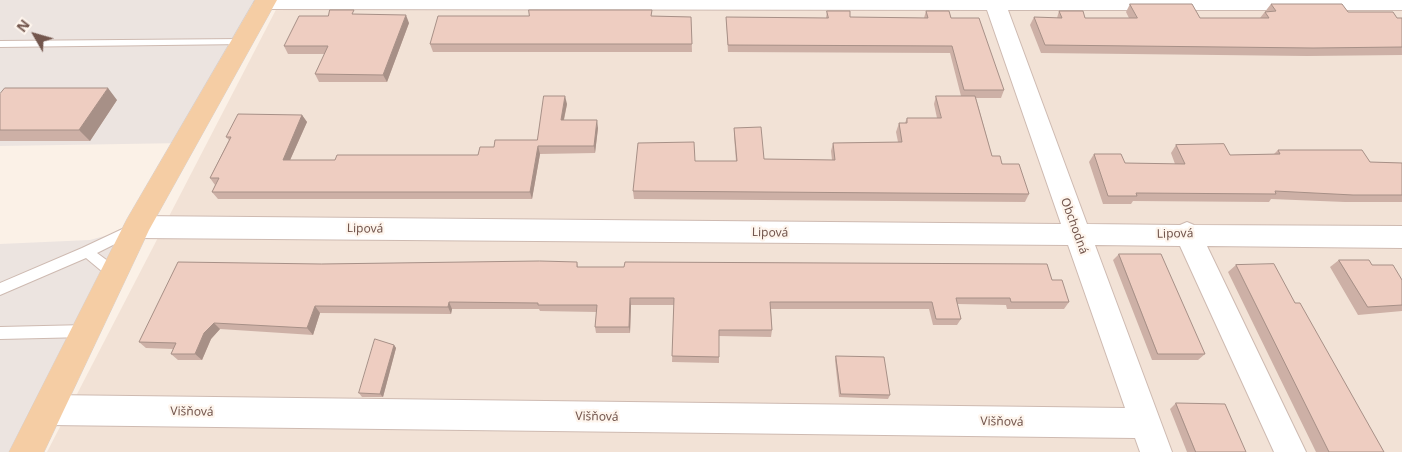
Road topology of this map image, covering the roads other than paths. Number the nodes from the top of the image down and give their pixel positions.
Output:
1 (265, 1) edge
2 (995, 1) edge
3 (1402, 4) edge
4 (242, 42) junction
5 (0, 44) edge
6 (137, 227) junction
7 (1187, 233) junction
8 (1077, 236) junction
9 (1402, 237) edge
10 (87, 252) junction
11 (115, 274) junction
12 (0, 289) edge
13 (87, 331) junction
14 (0, 332) edge
15 (49, 410) junction
16 (1145, 423) junction
17 (26, 452) edge
18 (1156, 452) edge
19 (1290, 452) edge

1 - 2 street
1 - 4 main road
2 - 3 street
2 - 8 street, Obchodná
4 - 5 lane
4 - 6 main road
6 - 8 street, Lipová
6 - 10 lane
6 - 11 main road
7 - 8 street, Lipová
7 - 9 street, Lipová
7 - 19 street
8 - 16 street, Obchodná
10 - 11 lane
10 - 12 lane
11 - 13 main road
13 - 14 lane
13 - 15 main road
15 - 16 street, Višňová
15 - 17 main road
16 - 18 street, Obchodná

